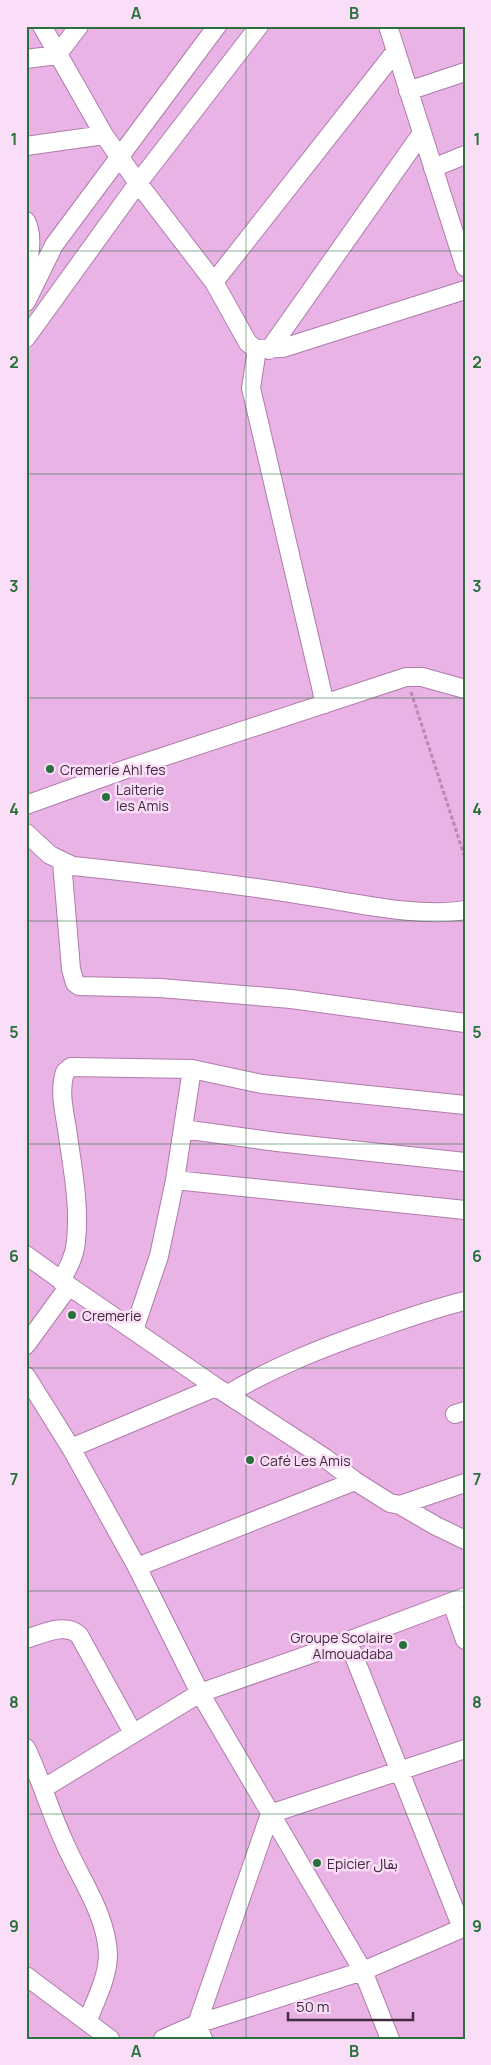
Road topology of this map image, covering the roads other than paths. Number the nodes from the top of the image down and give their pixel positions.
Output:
1 (42, 26) edge
2 (79, 26) edge
3 (217, 26) edge
4 (259, 26) edge
5 (388, 26) edge
6 (395, 52) junction
7 (57, 55) junction
8 (26, 59) edge
9 (465, 72) edge
10 (408, 91) junction
11 (422, 133) junction
12 (104, 135) junction
13 (26, 146) edge
14 (465, 155) edge
15 (120, 157) junction
16 (432, 168) junction
17 (138, 184) junction
18 (26, 221) edge
19 (465, 267) edge
20 (26, 274) edge
21 (214, 282) junction
22 (465, 290) edge
23 (26, 302) edge
24 (26, 338) edge
25 (263, 349) junction
26 (465, 689) edge
27 (325, 704) junction
28 (26, 805) edge
29 (26, 833) edge
30 (62, 862) junction
31 (465, 910) edge
32 (465, 1023) edge
33 (192, 1070) junction
34 (465, 1104) edge
35 (183, 1129) junction
36 (465, 1162) edge
37 (175, 1180) junction
38 (465, 1210) edge
39 (26, 1255) edge
40 (65, 1284) junction
41 (465, 1301) edge
42 (134, 1330) junction
43 (26, 1345) edge
44 (26, 1376) edge
45 (222, 1391) junction
46 (71, 1448) junction
47 (355, 1482) junction
48 (465, 1483) edge
49 (400, 1505) junction
50 (465, 1540) edge
51 (137, 1567) junction
52 (458, 1600) edge
53 (26, 1639) edge
54 (465, 1640) edge
55 (348, 1641) junction
56 (200, 1693) junction
57 (133, 1734) junction
58 (26, 1748) edge
59 (465, 1749) edge
60 (400, 1770) junction
61 (44, 1788) junction
62 (270, 1814) junction
63 (463, 1927) edge
64 (363, 1970) junction
65 (28, 1982) edge
66 (88, 2020) junction
67 (200, 2031) edge
68 (110, 2039) edge
69 (162, 2039) edge
70 (390, 2039) edge

1 - 7 street
2 - 7 street
3 - 15 street
4 - 17 street
5 - 6 street
6 - 10 street
6 - 21 street
7 - 8 street
7 - 12 street
9 - 10 street
10 - 11 street
11 - 16 street
11 - 25 street
12 - 13 street
12 - 15 street
14 - 16 street
15 - 17 street
15 - 23 street
16 - 19 street
17 - 21 street
17 - 24 street
18 - 20 street
21 - 25 street
22 - 25 street
25 - 27 street
26 - 27 street
27 - 28 street
29 - 30 street
30 - 31 street
30 - 32 street
33 - 34 street
33 - 35 street
33 - 40 street
35 - 36 street
35 - 37 street
37 - 38 street
37 - 42 street
39 - 40 street
40 - 42 street
40 - 43 street
41 - 45 street
42 - 45 street
44 - 46 street
45 - 46 street
45 - 47 street
46 - 51 street
47 - 49 street
47 - 51 street
48 - 49 street
49 - 50 street
51 - 56 street
52 - 54 street
52 - 55 street
53 - 57 street
55 - 56 street
55 - 60 street
56 - 57 street
56 - 62 street
57 - 61 street
58 - 61 street
59 - 60 street
60 - 62 street
60 - 63 street
61 - 66 street
62 - 64 street
62 - 67 street
63 - 64 street
64 - 67 street
64 - 70 street
65 - 66 street
66 - 68 street
67 - 69 street

